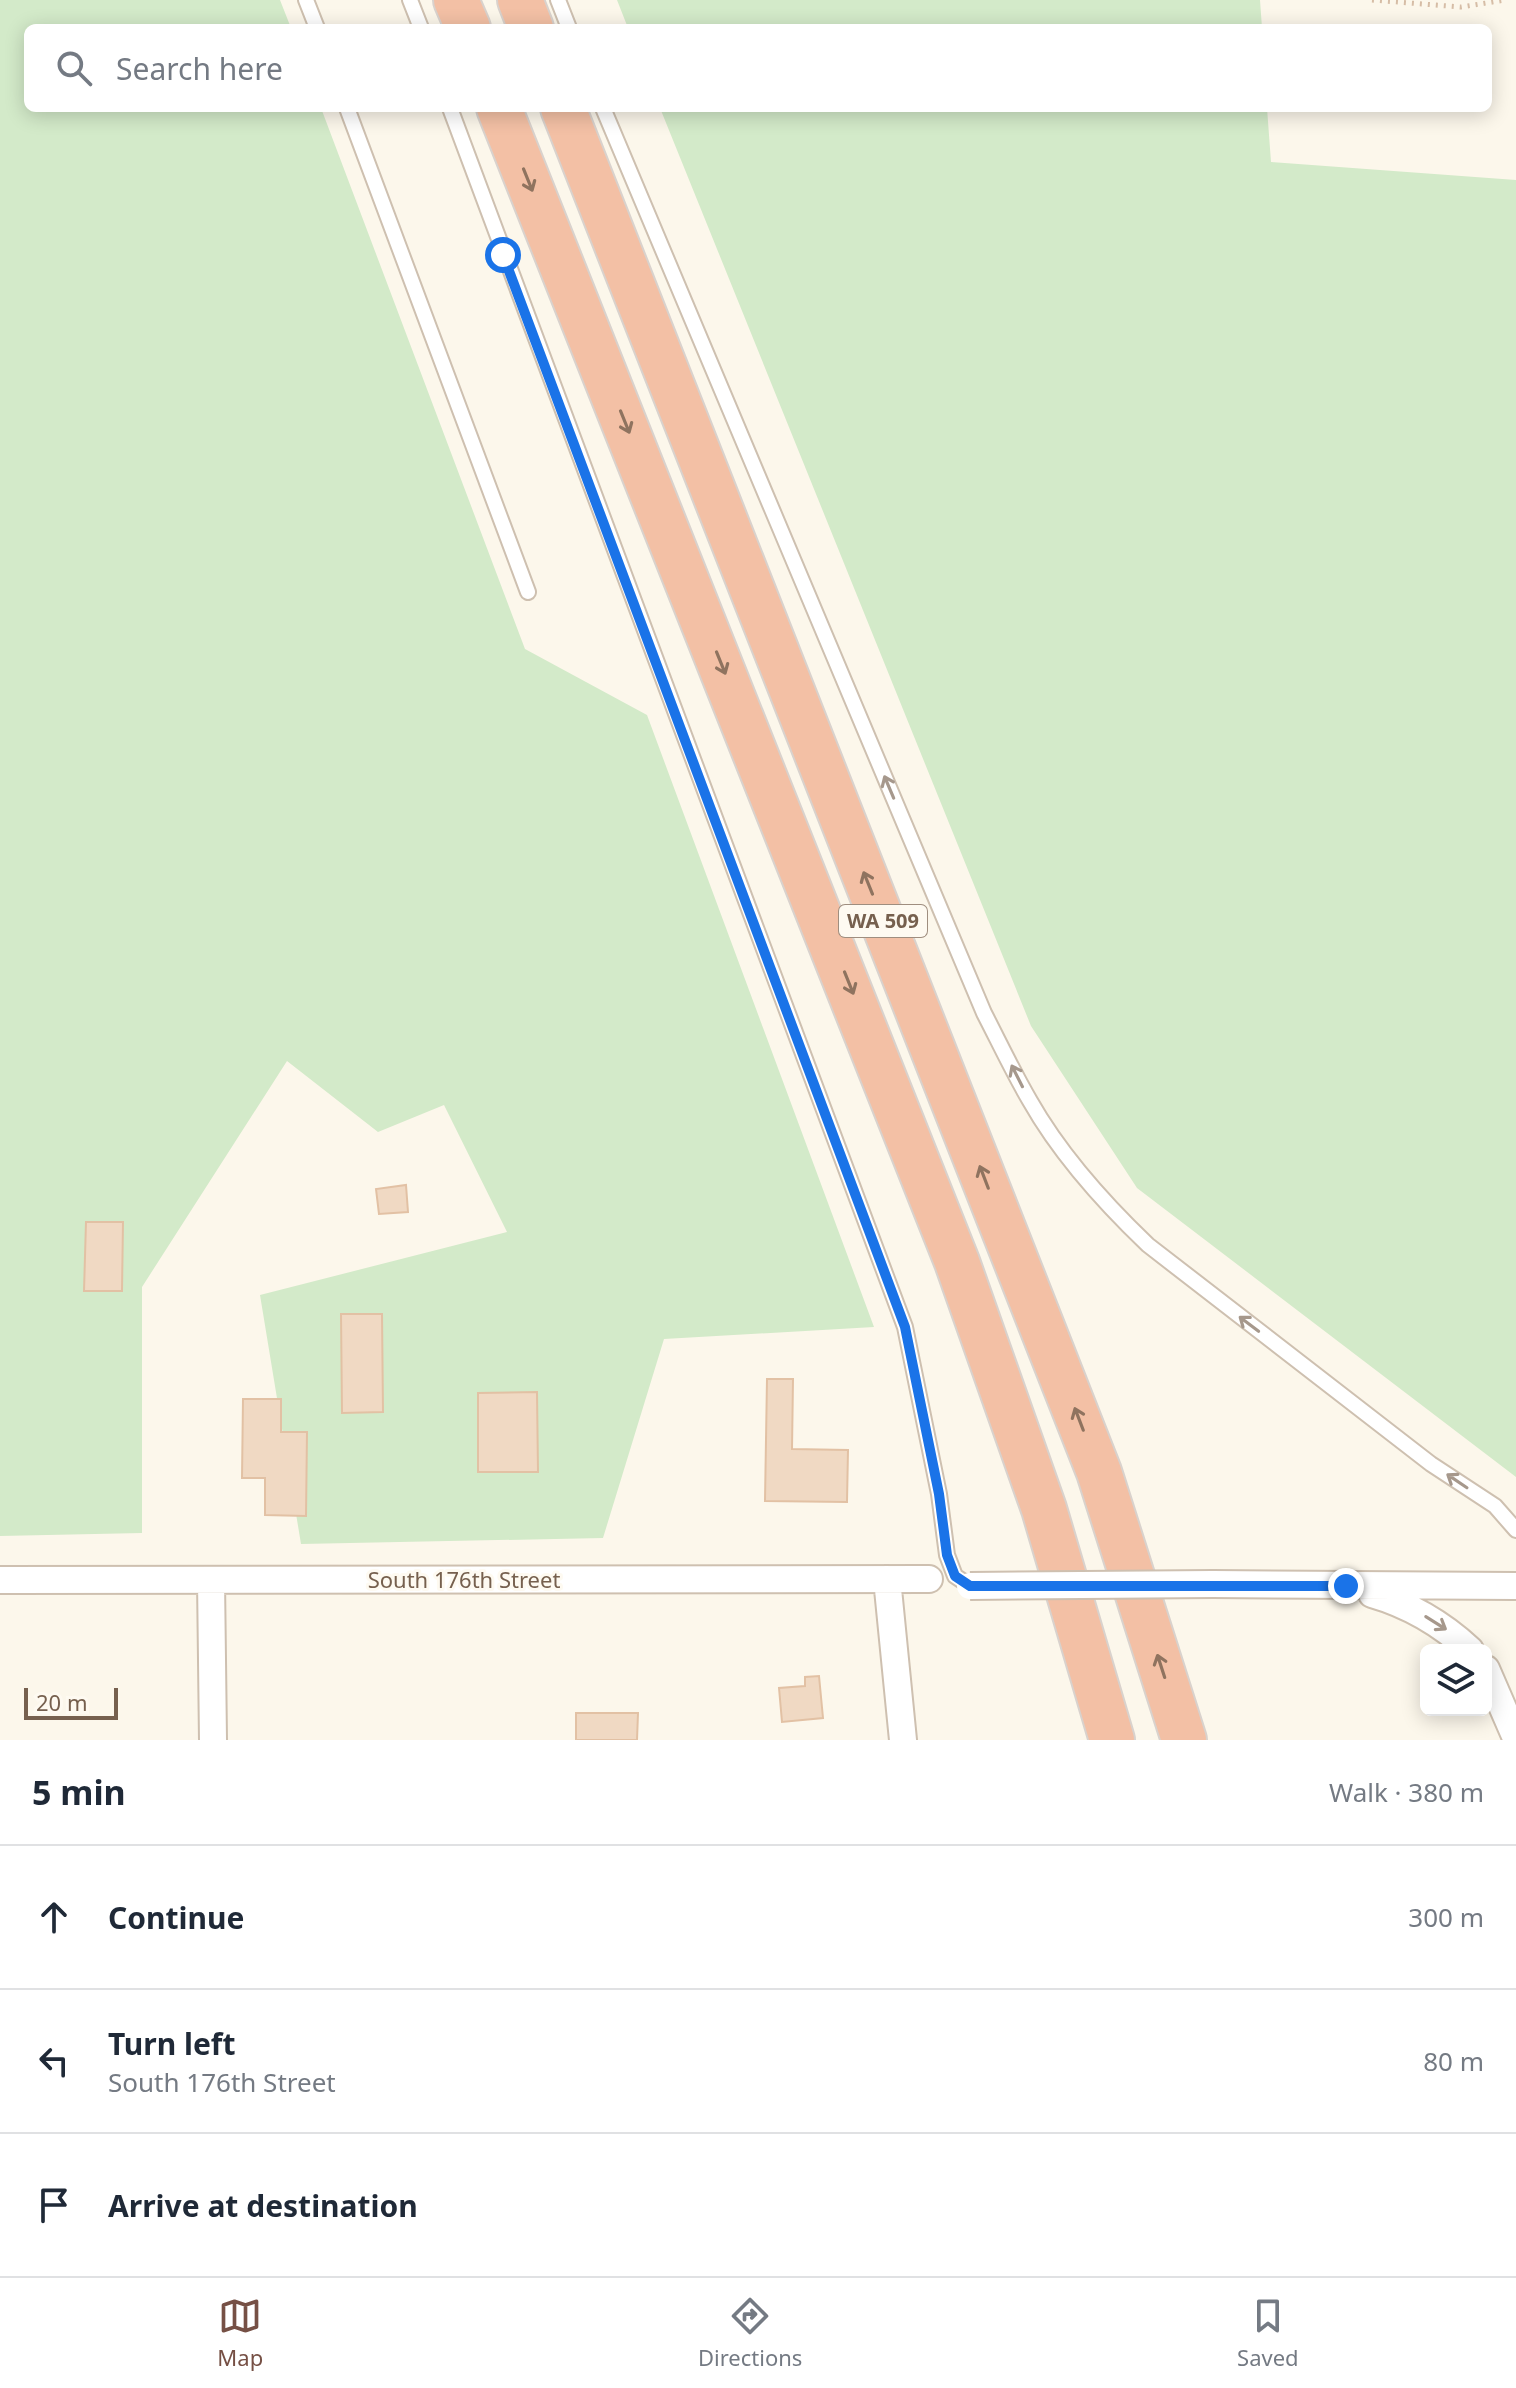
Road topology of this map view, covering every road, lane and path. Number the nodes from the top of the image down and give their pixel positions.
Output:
1 (306, 0) edge
2 (410, 0) edge
3 (456, 0) edge
4 (520, 0) edge
5 (558, 0) edge
6 (1372, 0) edge
7 (1505, 0) edge
8 (315, 24) edge
9 (419, 24) edge
10 (466, 24) edge
11 (529, 24) edge
12 (567, 24) edge
13 (348, 112) edge
14 (451, 112) edge
15 (501, 112) edge
16 (565, 112) edge
17 (605, 112) edge
18 (528, 592) dead end
19 (1516, 1530) edge
20 (887, 1579) junction
21 (929, 1579) dead end
22 (0, 1580) edge
23 (211, 1580) junction
24 (970, 1586) joint
25 (1346, 1586) junction
26 (1516, 1586) edge
27 (1463, 1644) edge
28 (1492, 1683) edge
29 (1516, 1738) edge
30 (213, 1740) edge
31 (903, 1740) edge
32 (1112, 1740) edge
33 (1184, 1740) edge

1 - 8 lane
2 - 9 lane
3 - 10 highway
4 - 11 highway
5 - 12 lane
6 - 7 path
13 - 18 lane
14 - 24 lane
15 -> 32 highway, WA 509
33 -> 16 highway, WA 509
19 -> 17 lane
20 - 21 street, South 176th Street
20 - 23 street, South 176th Street
20 - 31 street
22 - 23 street, South 176th Street
23 - 30 street
24 - 25 street, bridge
25 - 26 street
25 -> 27 street
28 - 29 street

